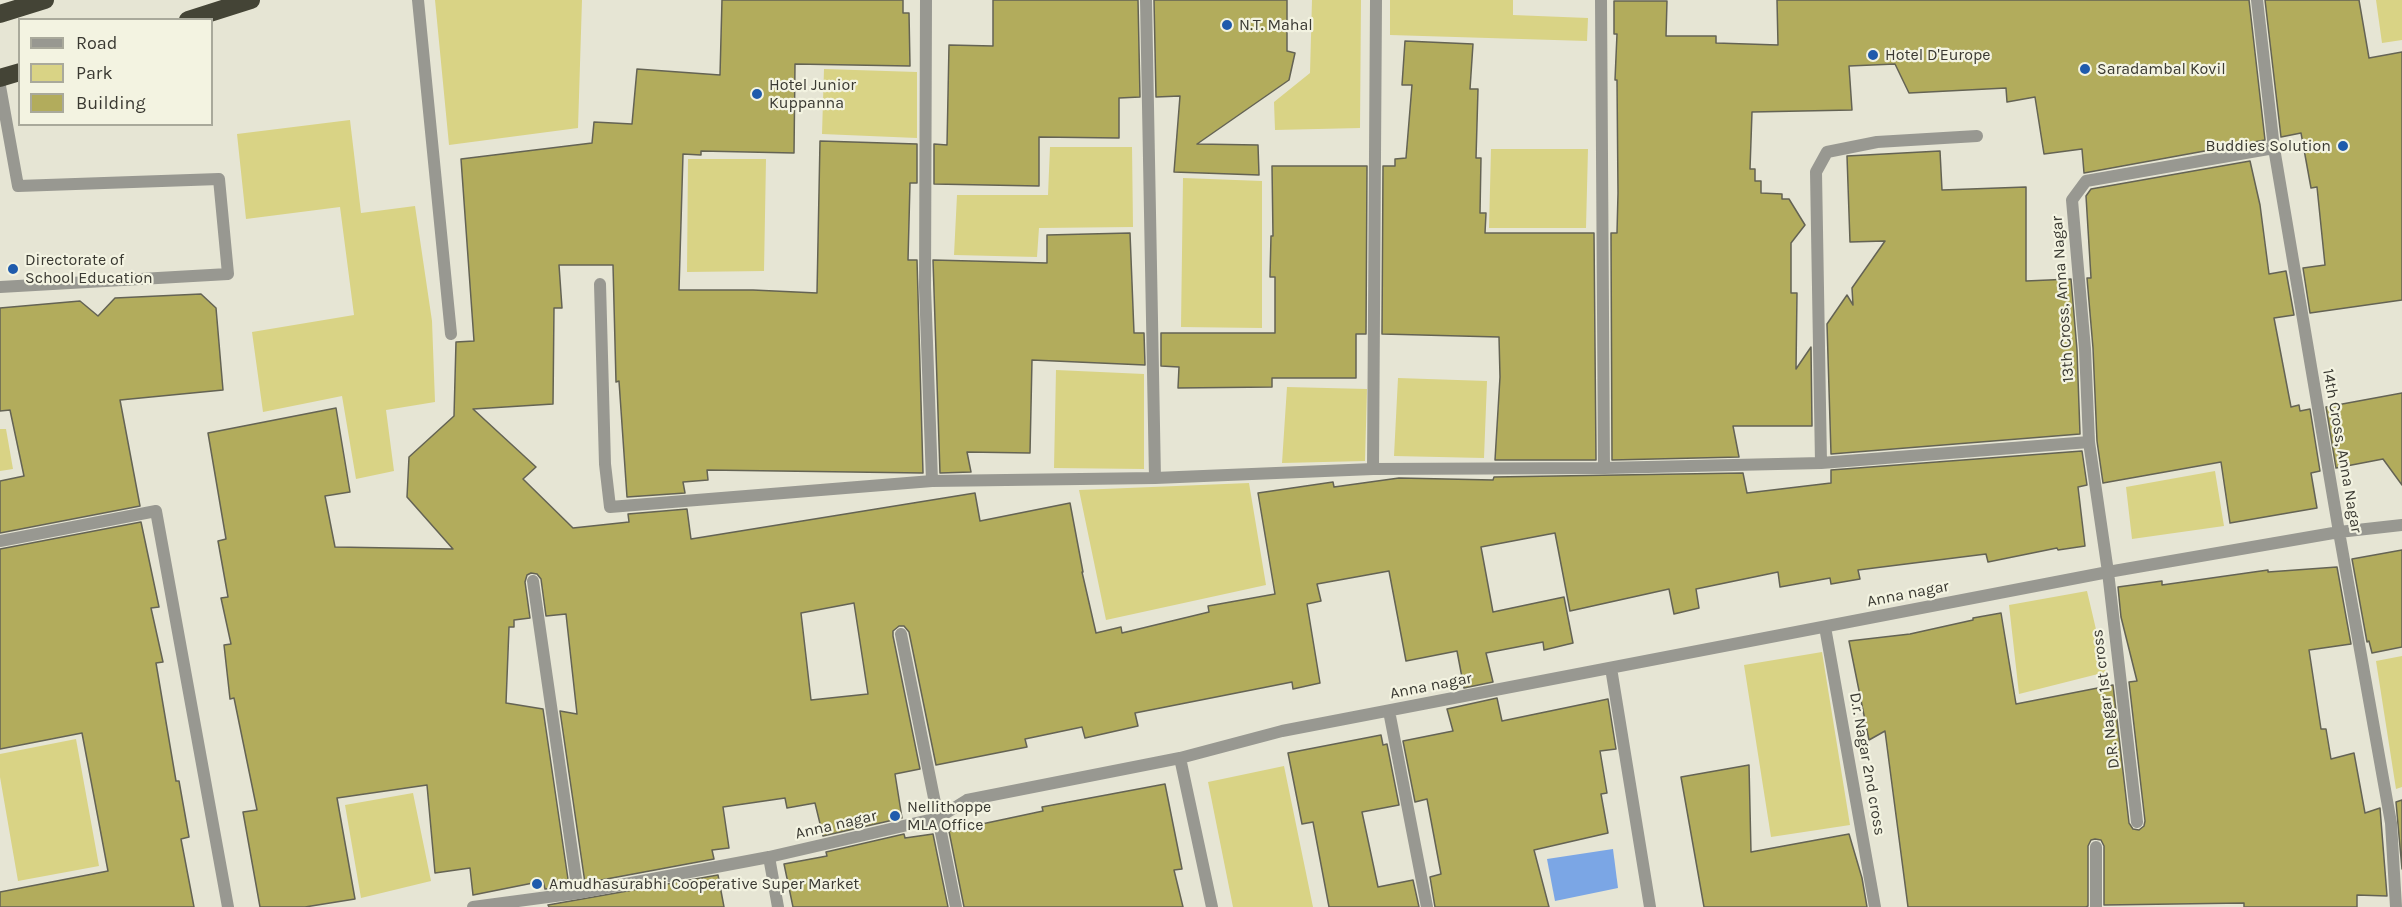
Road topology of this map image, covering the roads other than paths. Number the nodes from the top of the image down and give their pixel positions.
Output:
1 (45, 0) edge
2 (251, 0) edge
3 (418, 0) edge
4 (926, 0) edge
5 (1146, 0) edge
6 (1376, 0) edge
7 (1600, 0) edge
8 (2257, 0) edge
9 (0, 14) edge
10 (194, 18) edge
11 (18, 73) edge
12 (0, 78) edge
13 (0, 86) edge
14 (1977, 136) dead end
15 (2274, 148) junction
16 (600, 284) dead end
17 (0, 287) edge
18 (451, 334) dead end
19 (2089, 442) junction
20 (1821, 463) junction
21 (1604, 468) junction
22 (1372, 469) junction
23 (1155, 478) junction
24 (932, 481) junction
25 (2402, 525) edge
26 (2339, 532) junction
27 (0, 541) edge
28 (2108, 572) junction
29 (533, 581) dead end
30 (1826, 627) junction
31 (900, 634) dead end
32 (1611, 668) junction
33 (1389, 711) junction
34 (1180, 758) junction
35 (938, 818) junction
36 (2137, 822) dead end
37 (2096, 847) dead end
38 (769, 857) junction
39 (578, 893) junction
40 (228, 907) edge
41 (473, 907) edge
42 (778, 907) edge
43 (956, 907) edge
44 (1212, 907) edge
45 (1427, 907) edge
46 (1650, 907) edge
47 (1875, 907) edge
48 (2096, 907) edge
49 (2396, 907) edge

1 - 9 highway
2 - 10 highway
3 - 18 street
4 - 24 street
5 - 23 street
6 - 22 street
7 - 21 street
8 - 15 street, 14th Cross, Anna Nagar
11 - 12 highway
13 - 17 street
14 - 20 street
15 - 19 street, 13th Cross, Anna Nagar
15 - 26 street, 14th Cross, Anna Nagar
16 - 24 street
19 - 20 street
19 - 28 street, 13th Cross, Anna Nagar
20 - 21 street
21 - 22 street
22 - 23 street
23 - 24 street
25 - 26 street, Anna nagar
26 - 28 street, Anna nagar
26 - 49 street, 14th Cross, Anna Nagar
27 - 40 street
28 - 30 street, Anna nagar
28 - 36 street, D.R. Nagar 1st cross
29 - 39 street
30 - 32 street, Anna nagar
30 - 47 street, D.r. Nagar 2nd cross
31 - 35 street
32 - 33 street, Anna nagar
32 - 46 street
33 - 34 street, Anna nagar
33 - 45 street
34 - 35 street, Anna nagar
34 - 44 street
35 - 38 street, Anna nagar
35 - 43 street
37 - 48 street
38 - 39 street, Anna nagar
38 - 42 street
39 - 41 street, Anna nagar

